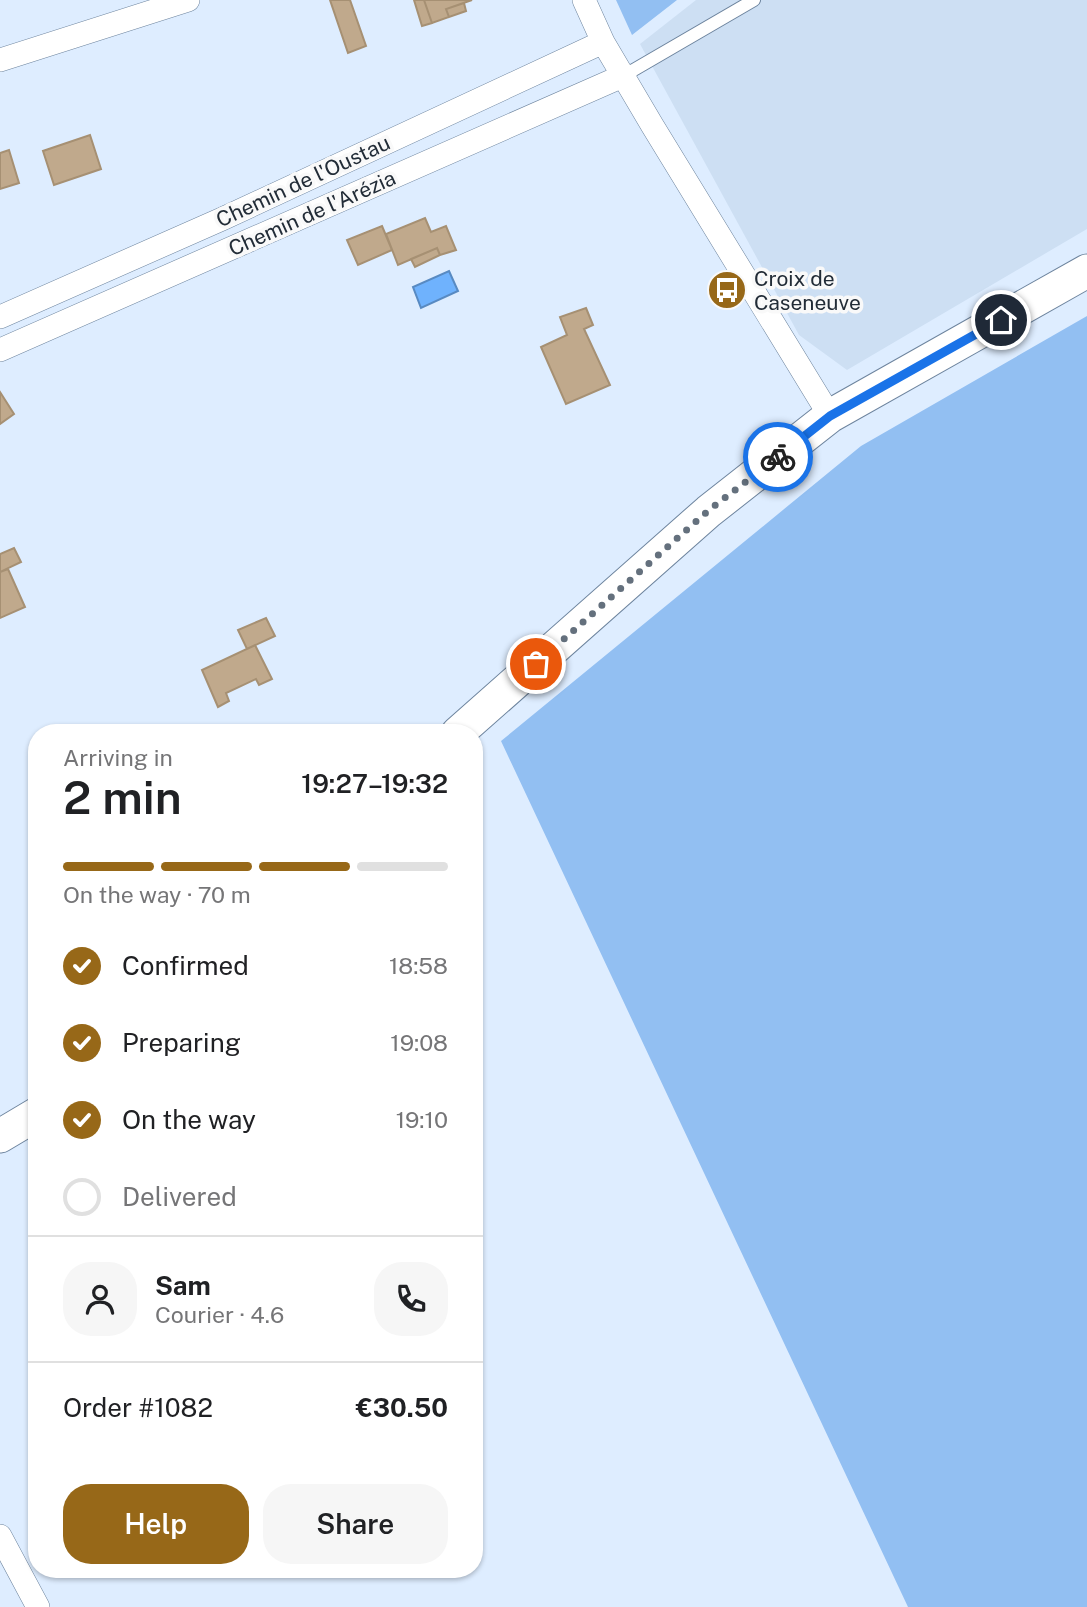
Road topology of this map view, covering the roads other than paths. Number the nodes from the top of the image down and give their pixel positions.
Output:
1 (188, 0) edge
2 (584, 0) edge
3 (754, 0) edge
4 (603, 42) junction
5 (0, 60) edge
6 (625, 75) junction
7 (1087, 271) edge
8 (0, 317) edge
9 (0, 350) edge
10 (830, 416) junction
11 (468, 724) edge
12 (28, 1119) edge
13 (0, 1136) edge
14 (0, 1536) edge
15 (37, 1607) edge

1 - 5 street
2 - 4 street
3 - 6 lane
4 - 6 street
4 - 8 street, Chemin de l'Oustau
6 - 9 street, Chemin de l'Arézia
6 - 10 street
7 - 10 street
10 - 11 street
12 - 13 street
14 - 15 street

